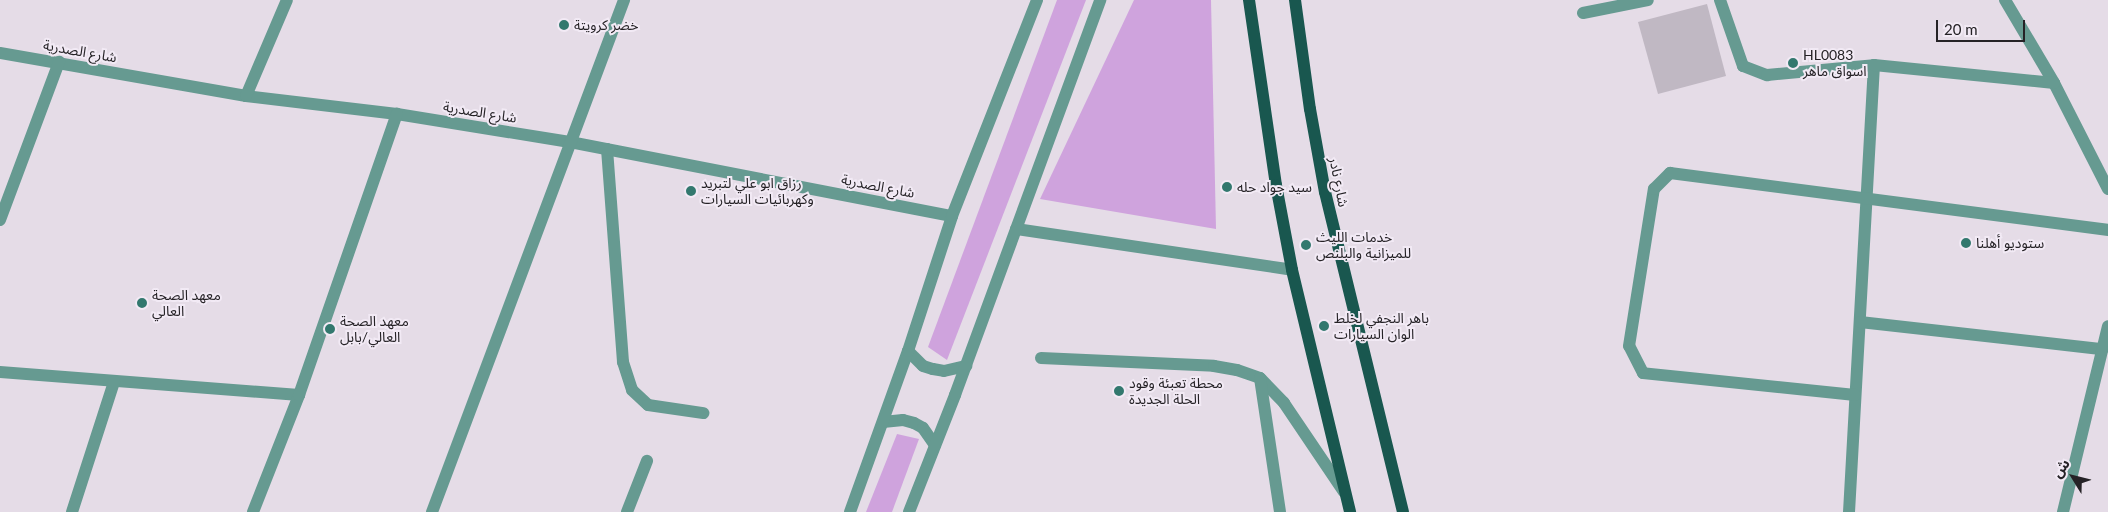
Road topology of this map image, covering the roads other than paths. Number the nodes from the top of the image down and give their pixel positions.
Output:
1 (287, 0) edge
2 (624, 0) edge
3 (1038, 0) edge
4 (1100, 0) edge
5 (1243, 0) edge
6 (1249, 0) edge
7 (1295, 0) edge
8 (1648, 0) edge
9 (1720, 0) edge
10 (2005, 0) edge
11 (1583, 13) dead end
12 (0, 53) edge
13 (59, 62) junction
14 (1874, 65) junction
15 (1258, 73) junction
16 (2054, 83) junction
17 (246, 96) junction
18 (397, 114) junction
19 (570, 142) junction
20 (607, 149) junction
21 (2108, 189) edge
22 (1867, 199) junction
23 (952, 216) junction
24 (0, 220) edge
25 (1016, 229) junction
26 (2108, 230) edge
27 (1292, 270) junction
28 (1860, 322) junction
29 (2108, 326) edge
30 (2102, 349) junction
31 (908, 351) junction
32 (1041, 358) dead end
33 (966, 366) junction
34 (0, 372) edge
35 (1260, 378) junction
36 (114, 382) junction
37 (300, 395) junction
38 (1855, 395) junction
39 (703, 413) dead end
40 (883, 422) junction
41 (935, 445) junction
42 (647, 461) dead end
43 (1344, 492) junction
44 (913, 511) edge
45 (72, 512) edge
46 (253, 512) edge
47 (432, 512) edge
48 (627, 512) edge
49 (850, 512) edge
50 (1280, 512) edge
51 (1350, 512) edge
52 (1403, 512) edge
53 (1849, 512) edge
54 (2063, 512) edge

1 - 17 street
2 - 19 street
3 - 23 street
4 - 25 street
5 - 15 main road
6 - 15 main road
7 - 52 main road, شارع نادر
8 - 11 street
9 - 14 street
10 - 16 street
12 - 13 street, شارع الصدرية
13 - 17 street, شارع الصدرية
13 - 24 street
14 - 16 street
14 - 22 street
15 - 27 main road
16 - 21 street
17 - 18 street, شارع الصدرية
18 - 19 street, شارع الصدرية
18 - 37 street
19 - 20 street, شارع الصدرية
19 - 47 street
20 - 23 street, شارع الصدرية
20 - 39 street
22 - 26 street
22 - 28 street
22 - 38 street
23 - 31 street
25 - 27 street
25 - 33 street
27 - 43 main road
28 - 30 street
28 - 38 street
29 - 30 street
30 - 54 street
31 - 33 street
31 - 40 street
32 - 35 street
33 - 41 street
34 - 36 street
35 - 43 street
35 - 50 street
36 - 37 street
36 - 45 street
37 - 46 street
38 - 53 street
40 - 41 street
40 - 49 street
41 - 44 street
42 - 48 street
43 - 51 main road

